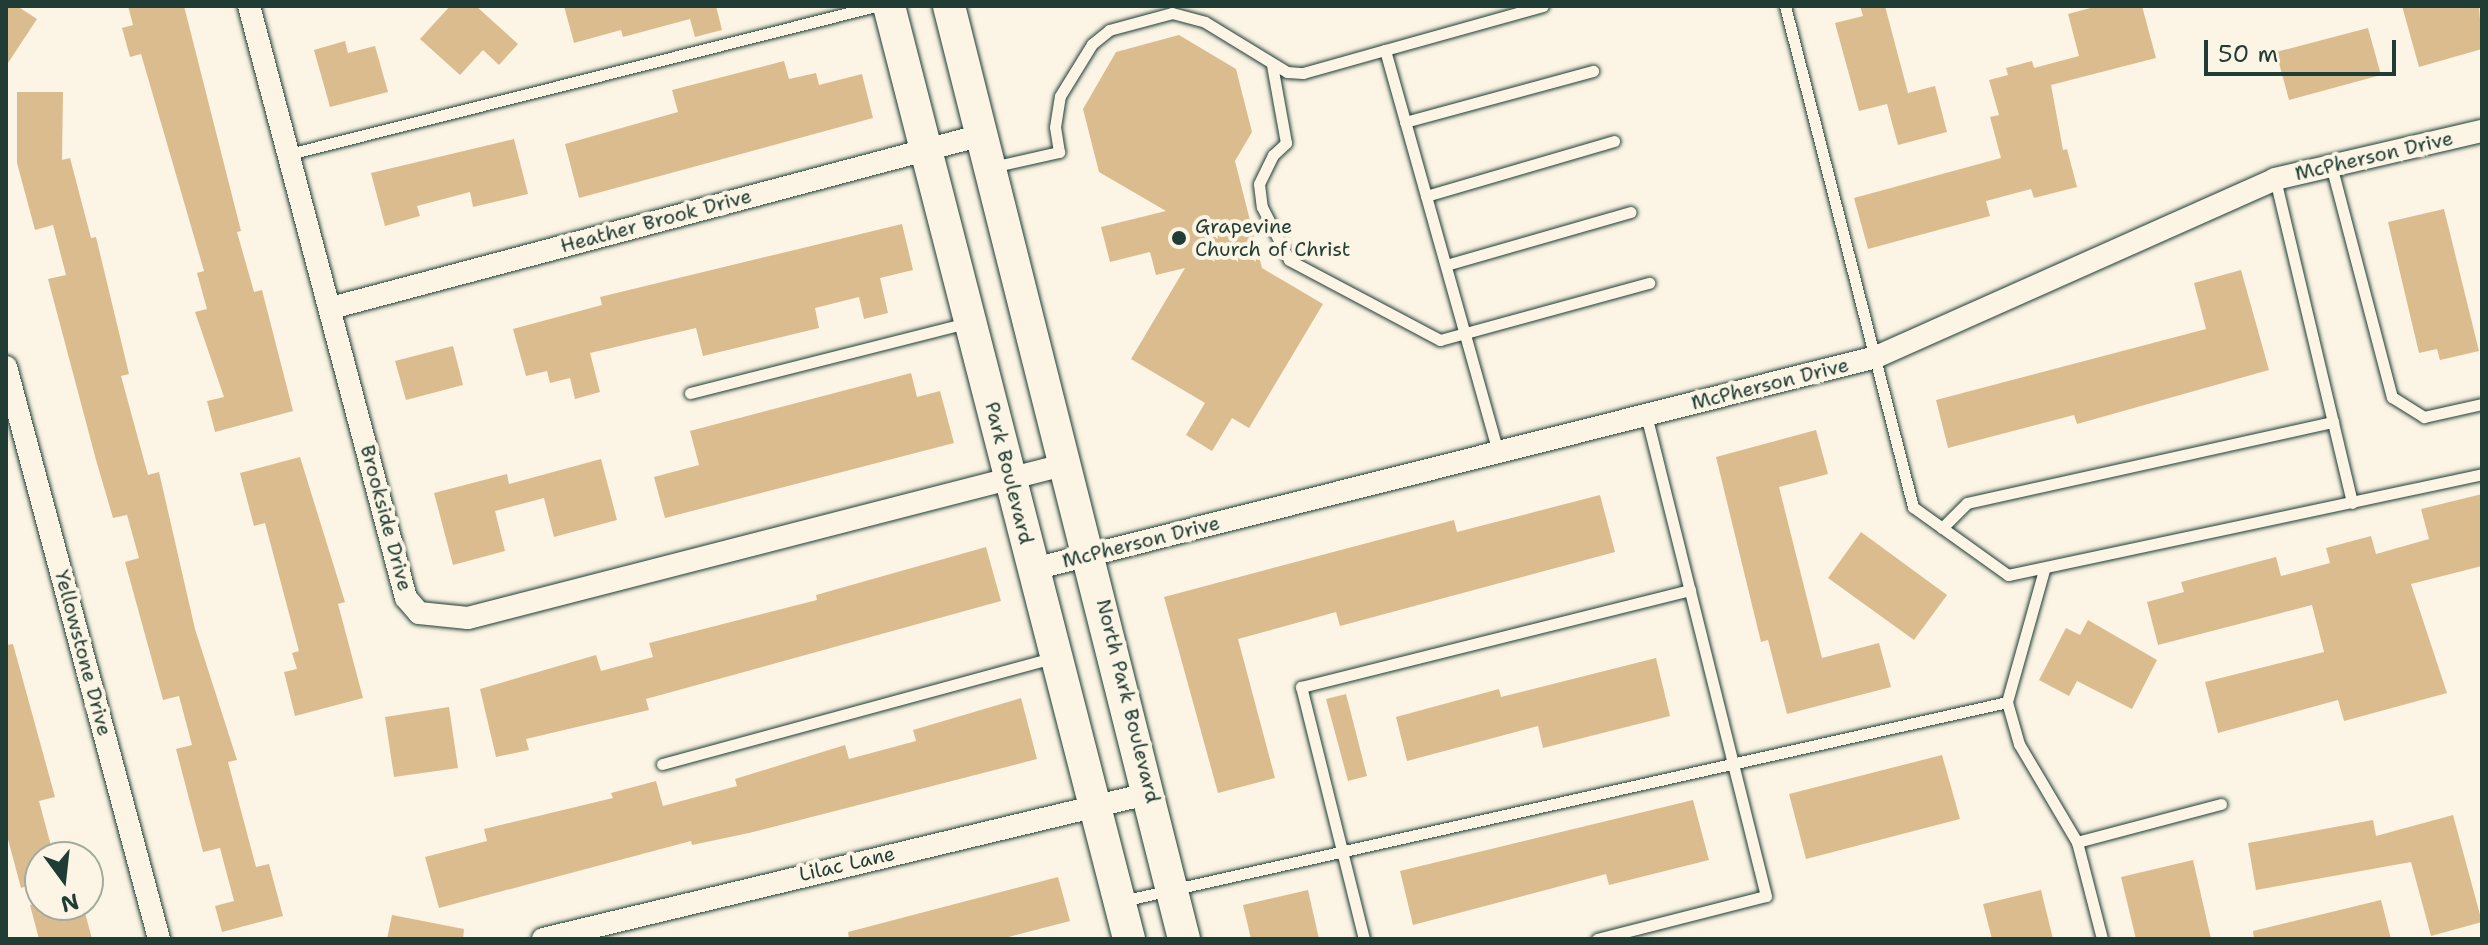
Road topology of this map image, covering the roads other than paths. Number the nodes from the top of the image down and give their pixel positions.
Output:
1 (249, 6) edge
2 (876, 6) edge
3 (889, 6) edge
4 (949, 6) edge
5 (1543, 6) edge
6 (1785, 6) edge
7 (1385, 50) junction
8 (1272, 65) junction
9 (1593, 71) dead end
10 (1405, 122) junction
11 (2482, 131) edge
12 (982, 135) junction
13 (1614, 141) dead end
14 (926, 149) junction
15 (289, 154) junction
16 (2331, 165) junction
17 (990, 167) junction
18 (2275, 179) junction
19 (1426, 196) junction
20 (1631, 212) dead end
21 (1446, 265) junction
22 (1649, 283) dead end
23 (331, 308) junction
24 (970, 322) junction
25 (1465, 334) junction
26 (1876, 357) junction
27 (6, 367) edge
28 (690, 393) dead end
29 (2482, 404) edge
30 (1646, 415) junction
31 (2333, 422) junction
32 (1498, 452) junction
33 (1067, 464) junction
34 (2482, 474) edge
35 (1011, 478) junction
36 (2352, 503) junction
37 (1942, 528) junction
38 (1090, 554) junction
39 (1034, 569) junction
40 (2044, 570) junction
41 (1690, 590) junction
42 (1057, 656) junction
43 (2007, 702) junction
44 (662, 764) dead end
45 (1733, 764) junction
46 (1151, 793) junction
47 (2221, 804) dead end
48 (1095, 806) junction
49 (2077, 842) junction
50 (1342, 852) junction
51 (1174, 889) junction
52 (1120, 901) junction
53 (159, 939) edge
54 (543, 939) edge
55 (1129, 939) edge
56 (1184, 939) edge
57 (1364, 939) edge
58 (1597, 939) edge
59 (2102, 939) edge

1 - 15 street, Brookside Drive
2 - 15 lane
3 - 14 main road, Park Boulevard
4 - 12 main road
5 - 7 lane
6 - 26 lane
7 - 8 lane
7 - 10 lane
8 - 17 lane
8 - 25 lane
9 - 10 lane
10 - 19 lane
11 - 16 street, McPherson Drive
12 - 14 street, Heather Brook Drive
12 - 17 main road
13 - 19 lane
14 - 23 street, Heather Brook Drive
14 - 24 main road, Park Boulevard
15 - 23 street, Brookside Drive
16 - 18 street, McPherson Drive
16 - 29 lane
17 - 33 main road
18 - 26 street, McPherson Drive
18 - 31 lane
19 - 21 lane
20 - 21 lane
21 - 25 lane
22 - 25 lane
23 - 35 street, Brookside Drive
24 - 28 lane
24 - 35 main road, Park Boulevard
25 - 32 lane
26 - 30 street, McPherson Drive
26 - 37 lane
27 - 53 street, Yellowstone Drive
30 - 32 street, McPherson Drive
30 - 41 lane
31 - 36 lane
31 - 37 lane
32 - 38 street, McPherson Drive
33 - 35 street, Brookside Drive
33 - 38 main road, North Park Boulevard
34 - 36 lane
35 - 39 main road, Park Boulevard
36 - 40 lane
37 - 40 lane
38 - 39 street, McPherson Drive
38 - 46 main road, North Park Boulevard
39 - 42 main road, Park Boulevard
40 - 43 lane
41 - 45 lane
41 - 50 lane
42 - 44 lane
42 - 48 main road, Park Boulevard
43 - 45 lane
43 - 49 lane
45 - 50 lane
45 - 58 lane
46 - 48 street, Lilac Lane
46 - 51 main road, North Park Boulevard
47 - 49 lane
48 - 52 main road, Park Boulevard
48 - 54 street, Lilac Lane
49 - 59 lane
50 - 51 lane
50 - 57 lane
51 - 52 lane
51 - 56 main road, North Park Boulevard
52 - 55 main road, Park Boulevard

